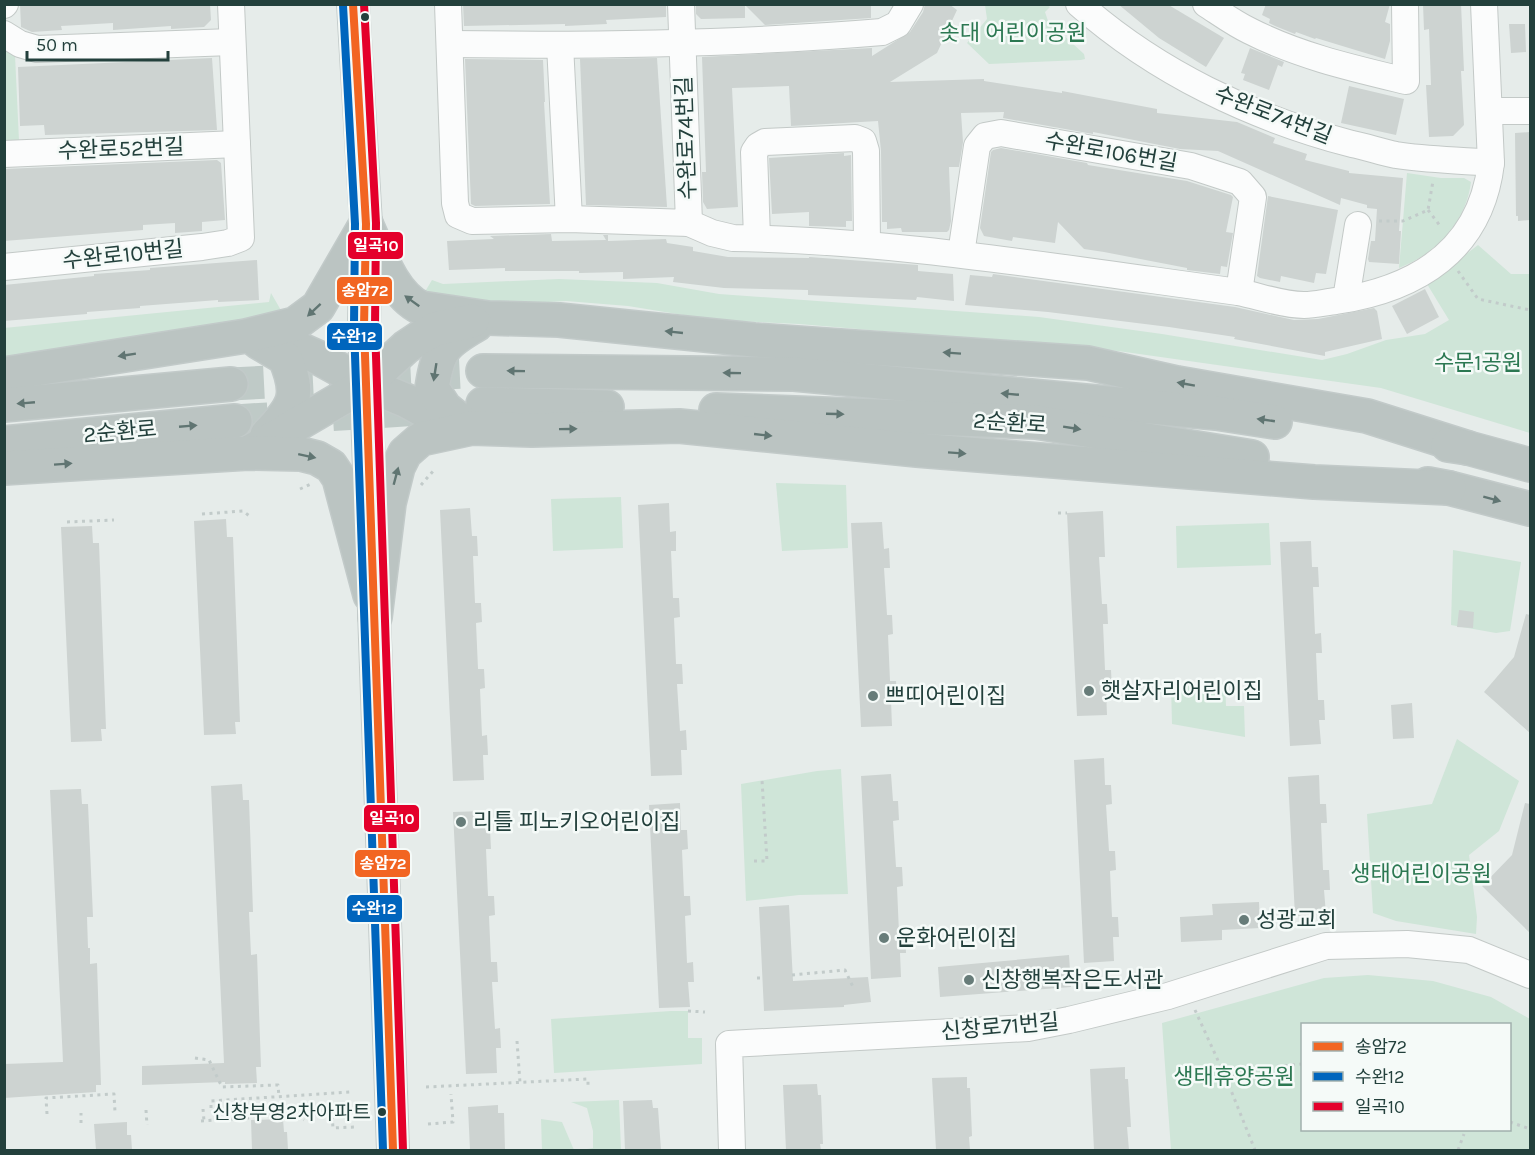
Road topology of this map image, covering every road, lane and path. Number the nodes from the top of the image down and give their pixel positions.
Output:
1 (231, 4) edge
2 (353, 4) edge
3 (448, 4) edge
4 (681, 4) edge
5 (910, 4) edge
6 (1079, 4) edge
7 (1206, 4) edge
8 (1405, 4) edge
9 (1484, 4) edge
10 (4, 34) edge
11 (232, 42) junction
12 (683, 43) junction
13 (450, 44) junction
14 (560, 45) junction
15 (1489, 111) junction
16 (1530, 111) edge
17 (237, 144) junction
18 (4, 154) edge
19 (1439, 159) junction
20 (1491, 163) junction
21 (570, 219) junction
22 (689, 223) junction
23 (366, 225) junction
24 (1358, 225) joint
25 (756, 238) junction
26 (867, 243) junction
27 (961, 254) junction
28 (1446, 255) junction
29 (4, 267) edge
30 (1239, 292) junction
31 (1346, 299) junction
32 (1530, 310) edge
33 (488, 318) junction
34 (246, 336) junction
35 (483, 370) tunnel mouth
36 (4, 374) edge
37 (231, 384) tunnel mouth
38 (366, 384) junction
39 (4, 405) edge
40 (478, 416) junction
41 (235, 421) tunnel mouth
42 (4, 443) edge
43 (1468, 448) junction
44 (248, 453) junction
45 (1530, 465) edge
46 (4, 468) edge
47 (434, 471) dead end
48 (312, 484) dead end
49 (420, 487) dead end
50 (300, 489) dead end
51 (1530, 509) edge
52 (1058, 513) dead end
53 (1066, 513) dead end
54 (202, 514) dead end
55 (252, 518) dead end
56 (114, 520) dead end
57 (66, 522) dead end
58 (375, 617) junction
59 (762, 780) dead end
60 (754, 861) dead end
61 (792, 975) dead end
62 (1530, 975) edge
63 (757, 978) dead end
64 (762, 978) dead end
65 (853, 987) dead end
66 (1195, 1010) dead end
67 (688, 1011) dead end
68 (705, 1012) dead end
69 (517, 1041) dead end
70 (195, 1058) dead end
71 (1301, 1064) edge
72 (1226, 1078) junction
73 (520, 1083) junction
74 (588, 1085) dead end
75 (426, 1087) dead end
76 (351, 1092) dead end
77 (451, 1094) dead end
78 (279, 1097) junction
79 (331, 1101) dead end
80 (211, 1108) dead end
81 (203, 1109) dead end
82 (146, 1110) dead end
83 (115, 1112) dead end
84 (81, 1113) dead end
85 (47, 1114) dead end
86 (304, 1120) dead end
87 (81, 1123) dead end
88 (1511, 1123) edge
89 (428, 1124) dead end
90 (147, 1125) dead end
91 (354, 1127) dead end
92 (1530, 1129) edge
93 (1464, 1134) dead end
94 (393, 1150) edge
95 (732, 1150) edge
96 (1255, 1150) edge
97 (1458, 1150) edge

1 - 11 street
2 - 23 main road
3 - 13 street, 수완로74번길
4 - 12 street, 수완로74번길
5 - 12 street, 수완로74번길
6 - 19 street, 수완로74번길
7 - 8 street
9 - 15 street
10 - 11 street
11 - 17 street
12 - 14 street, 수완로74번길
12 - 22 street, 수완로74번길
13 - 14 street, 수완로74번길
13 - 21 street, 수완로74번길
14 - 21 street
15 - 16 street
15 - 20 street
17 - 18 street, 수완로52번길
17 - 29 street, 수완로10번길
19 - 20 street, 수완로74번길
19 - 24 path
20 - 28 street
21 - 22 street, 수완로74번길
22 - 25 street
33 -> 23 highway
23 -> 34 highway
23 - 38 main road
24 - 31 street
25 - 26 street
25 - 26 street
26 - 27 street
27 - 30 street
27 - 30 street, 수완로106번길
28 - 31 street
28 - 32 path
30 - 31 street
33 - 38 highway
33 -> 40 highway
43 -> 33 highway
34 -> 36 highway
34 - 38 highway
34 - 44 highway
43 -> 35 highway, 2순환로
37 -> 39 highway, 2순환로
38 - 40 highway
38 - 44 highway
38 - 58 main road
40 -> 51 highway
58 -> 40 highway
42 -> 41 highway, 2순환로
43 - 45 highway, 2순환로
46 -> 44 highway
44 -> 58 highway
47 - 49 path
48 - 50 path
52 - 53 path
54 - 55 path
56 - 57 path
58 - 94 main road
59 - 60 path
61 - 65 path
62 - 95 street, 신창로71번길
63 - 64 path
66 - 72 path
67 - 68 path
69 - 73 path
70 - 78 path
71 - 72 path
72 - 96 path
73 - 74 path
73 - 75 path
76 - 78 path
77 - 89 path
78 - 80 path
79 - 91 path
81 - 86 path
82 - 90 path
83 - 85 path
84 - 87 path
88 - 92 path
93 - 97 path

